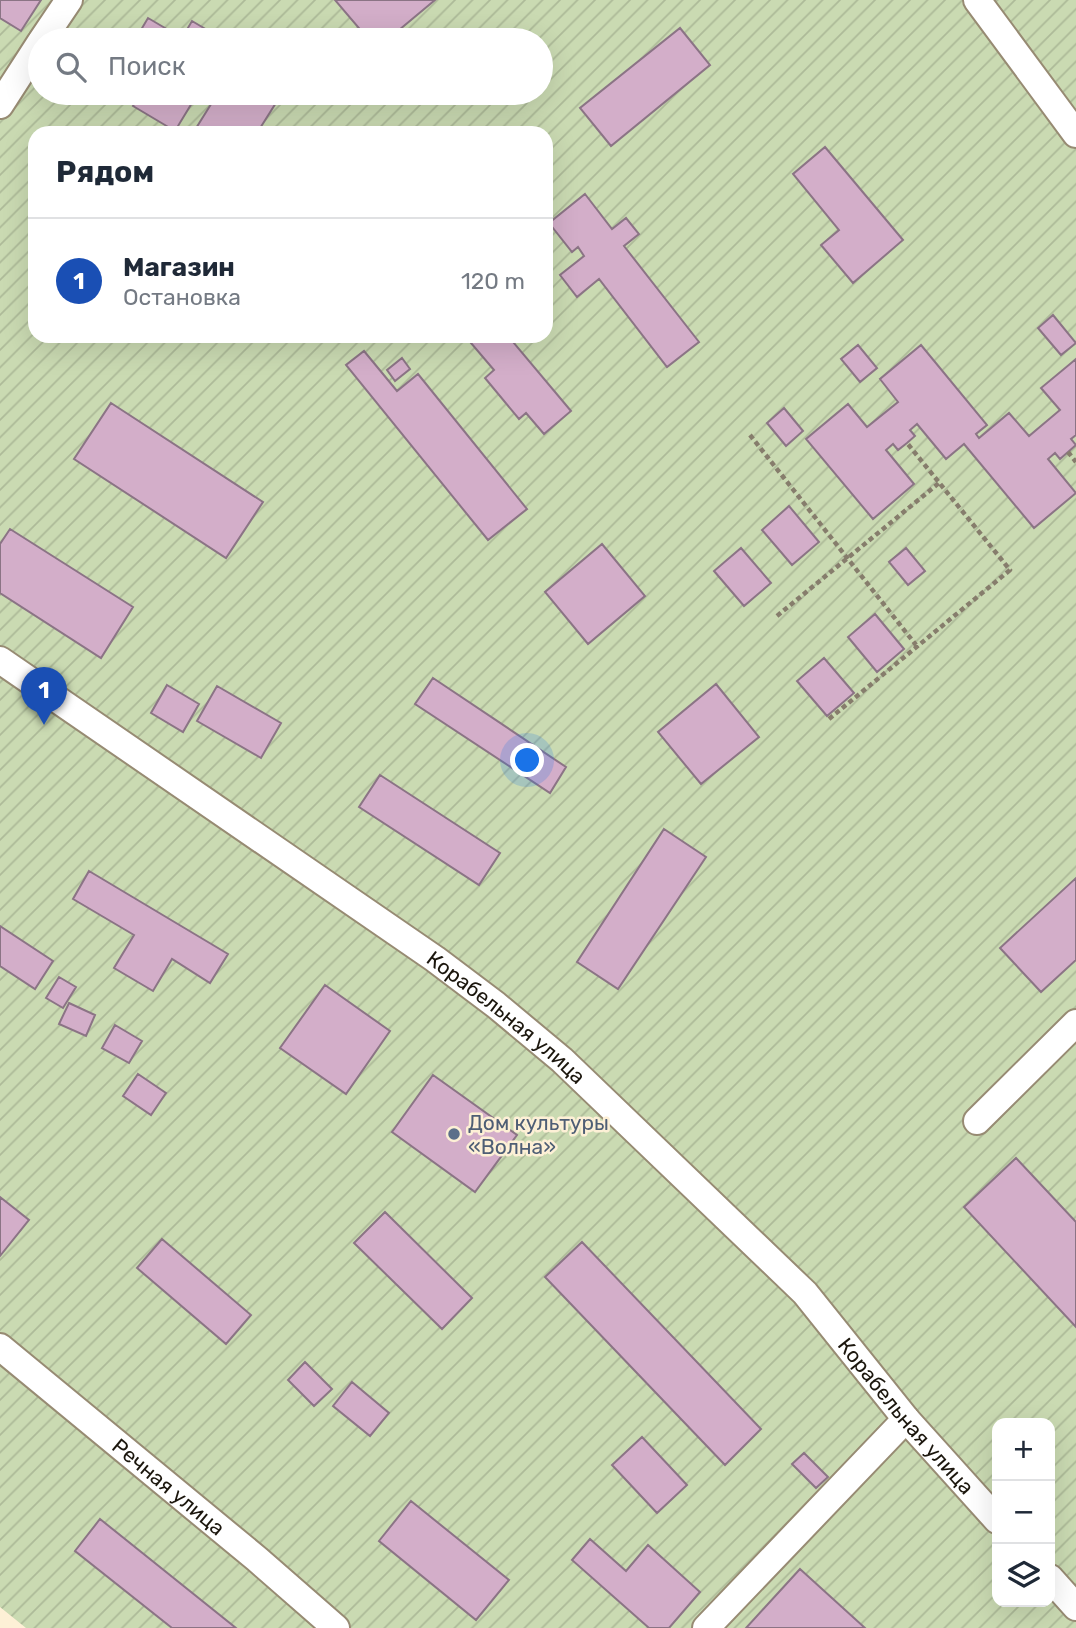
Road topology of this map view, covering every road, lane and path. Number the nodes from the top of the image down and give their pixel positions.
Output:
1 (69, 0) edge
2 (977, 0) edge
3 (50, 28) edge
4 (28, 60) edge
5 (3, 94) edge
6 (1076, 134) edge
7 (750, 435) dead end
8 (906, 443) dead end
9 (1068, 452) dead end
10 (1076, 462) edge
11 (939, 483) junction
12 (848, 558) junction
13 (777, 617) dead end
14 (916, 645) junction
15 (0, 660) edge
16 (829, 719) dead end
17 (1076, 1023) edge
18 (977, 1121) dead end
19 (0, 1347) edge
20 (906, 1419) junction
21 (992, 1514) edge
22 (1055, 1584) edge
23 (1076, 1607) edge
24 (336, 1628) edge
25 (706, 1628) edge

1 - 3 street
2 - 6 street
4 - 5 street
7 - 12 path
8 - 11 path
9 - 10 path
11 - 12 path
11 - 14 path
12 - 13 path
12 - 14 path
14 - 16 path
15 - 20 street, Корабельная улица
17 - 18 street
19 - 24 street, Речная улица
20 - 21 street, Корабельная улица
20 - 25 street
22 - 23 street

